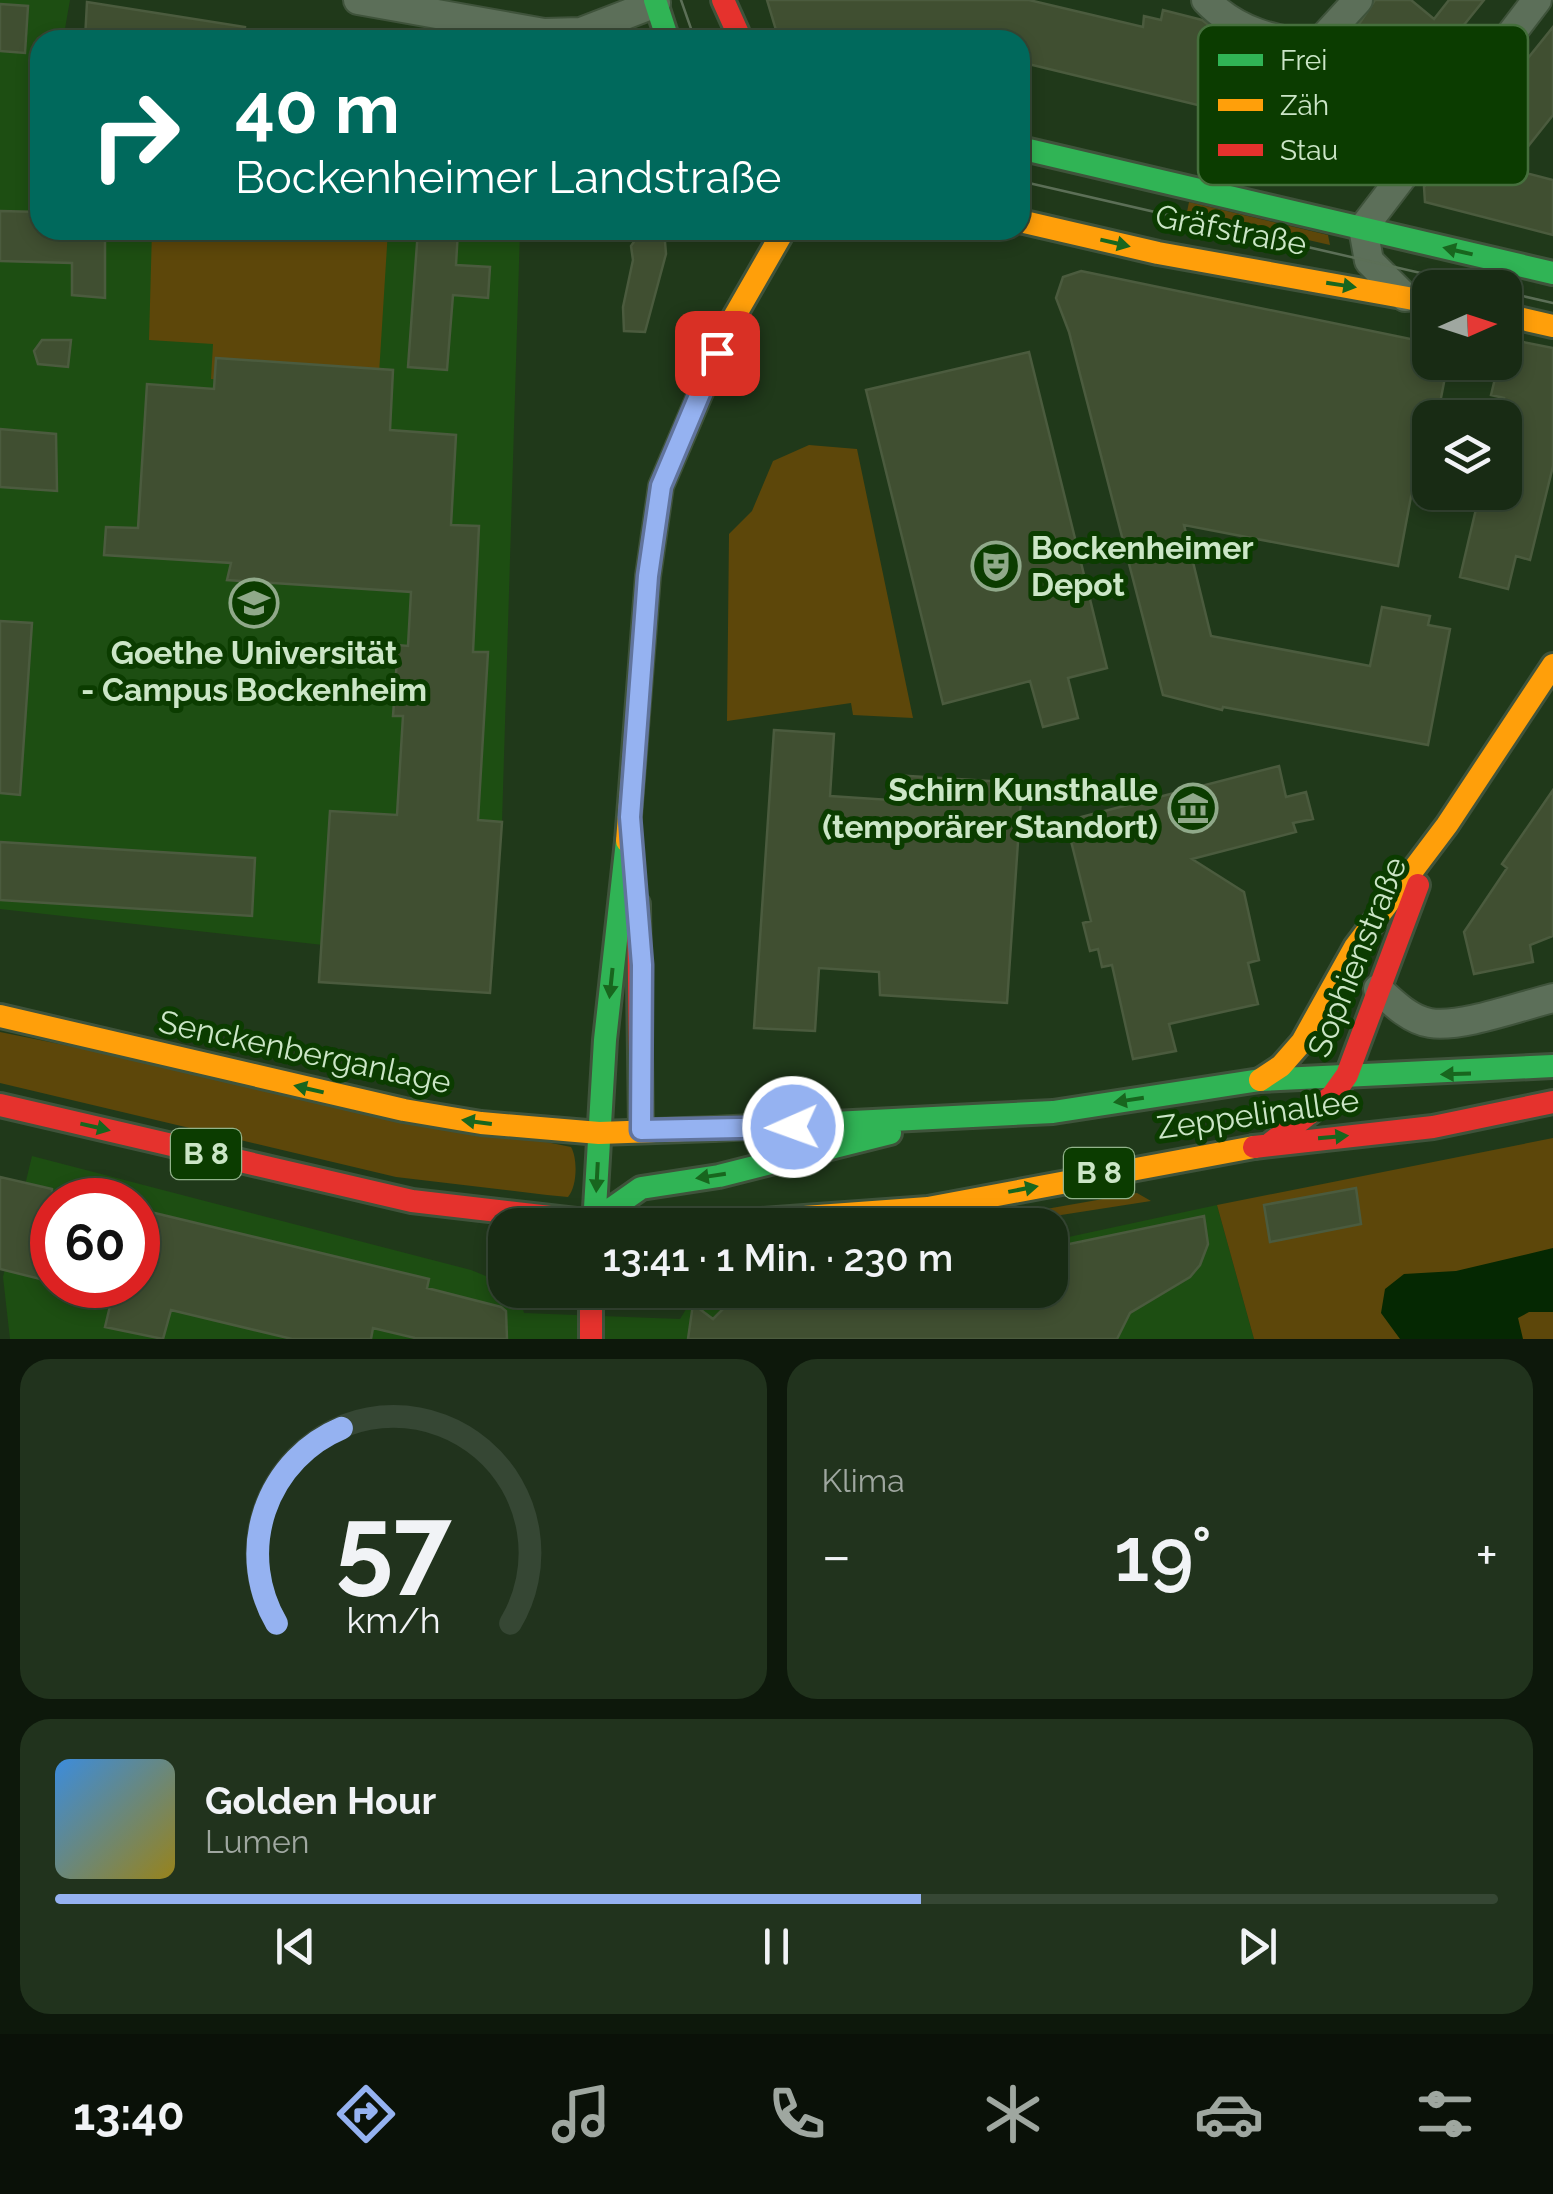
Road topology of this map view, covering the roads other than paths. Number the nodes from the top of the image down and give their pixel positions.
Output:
1 (358, 0) edge
2 (724, 0) edge
3 (1206, 0) edge
4 (1358, 0) edge
5 (1537, 0) edge
6 (655, 2) edge
7 (1237, 25) edge
8 (1335, 25) edge
9 (1518, 25) edge
10 (532, 30) edge
11 (586, 30) edge
12 (665, 30) edge
13 (737, 30) edge
14 (1030, 150) edge
15 (1396, 185) edge
16 (1030, 224) edge
17 (1363, 228) junction
18 (778, 240) edge
19 (747, 249) dead end
20 (1553, 274) edge
21 (1412, 295) edge
22 (1412, 298) edge
23 (1522, 320) edge
24 (730, 324) junction
25 (1553, 326) edge
26 (1553, 664) edge
27 (630, 817) junction
28 (1448, 825) junction
29 (1378, 989) junction
30 (1553, 998) edge
31 (0, 1016) edge
32 (1310, 1030) junction
33 (1553, 1066) edge
34 (1347, 1074) junction
35 (1260, 1080) junction
36 (1326, 1086) junction
37 (1553, 1102) edge
38 (0, 1105) edge
39 (942, 1120) junction
40 (641, 1130) junction
41 (1396, 1131) junction
42 (599, 1132) junction
43 (1271, 1143) junction
44 (595, 1208) edge
45 (615, 1208) edge
46 (928, 1208) edge
47 (488, 1210) edge
48 (591, 1308) edge
49 (591, 1339) edge

1 - 10 street
2 - 13 main road
3 - 7 street
4 - 8 street
5 - 9 street
6 - 11 street
6 - 12 main road
14 - 17 main road, Gräfstraße
15 - 17 street
16 -> 22 main road, Gräfstraße
20 -> 17 main road, Gräfstraße
17 - 21 street
18 - 24 main road
19 - 24 main road
23 - 25 main road
24 - 27 main road
26 - 28 main road, Sophienstraße
27 - 40 main road
27 -> 42 main road
28 - 29 main road, Sophienstraße
28 - 32 main road, Sophienstraße
29 - 30 street
29 - 34 main road, Sophienstraße
42 -> 31 main road, Senckenberganlage / B 8
32 - 35 main road, Sophienstraße
32 - 36 main road, Sophienstraße
33 -> 34 main road, Zeppelinallee / B 8
34 - 36 main road, Zeppelinallee / B 8
35 - 36 main road, Zeppelinallee / B 8
35 -> 39 main road, Zeppelinallee / B 8
36 - 41 main road, Zeppelinallee
36 - 43 main road, Sophienstraße
37 - 41 main road, Zeppelinallee / B 8
38 -> 47 main road, B 8
39 - 40 main road, Zeppelinallee / B 8
39 -> 45 main road
40 - 42 main road, Zeppelinallee / B 8
43 -> 41 main road, Zeppelinallee / B 8
42 -> 44 main road
46 -> 43 main road, Zeppelinallee / B 8
48 - 49 main road

